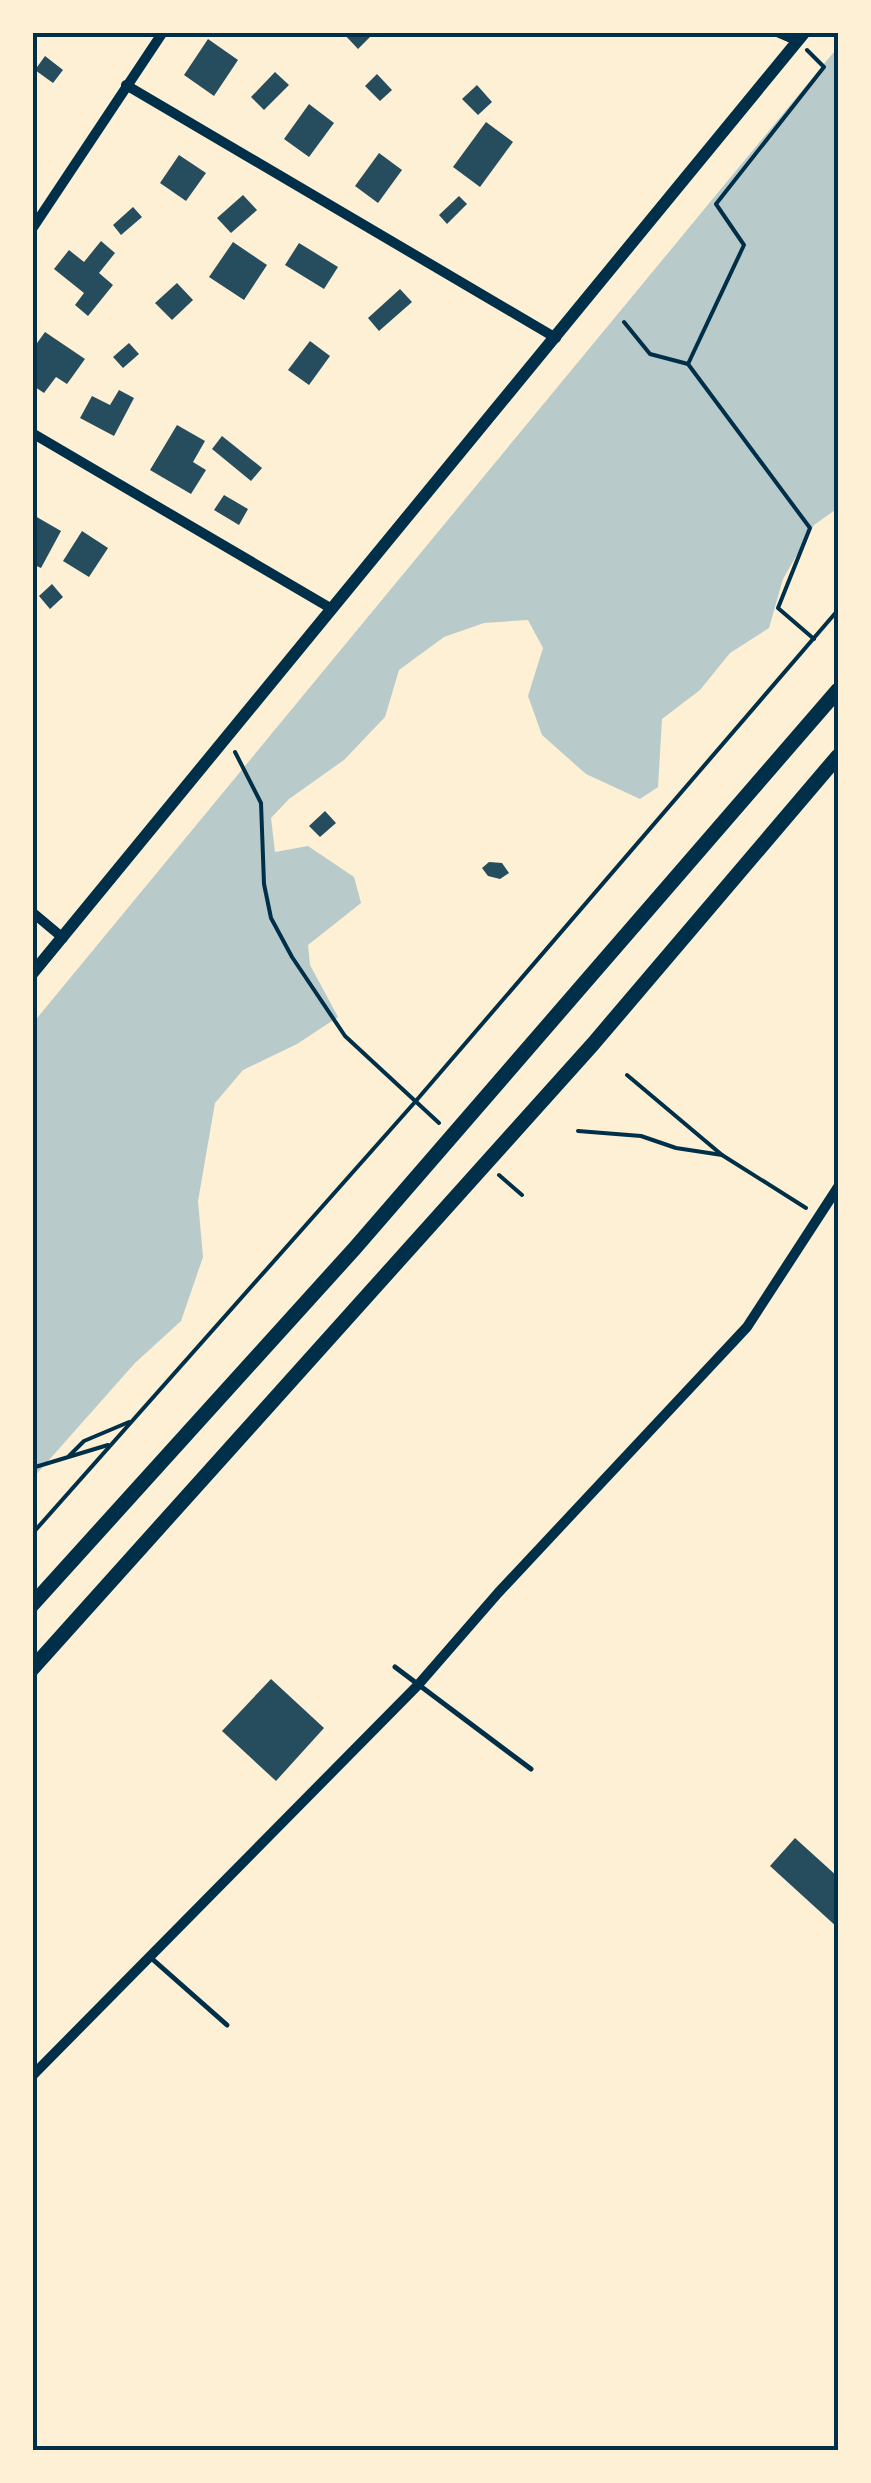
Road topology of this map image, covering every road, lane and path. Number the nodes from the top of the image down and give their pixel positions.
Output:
1 (163, 32) edge
2 (776, 32) edge
3 (802, 37) edge
4 (126, 85) junction
5 (32, 229) edge
6 (624, 322) dead end
7 (556, 338) junction
8 (688, 364) junction
9 (32, 434) edge
10 (332, 609) junction
11 (838, 610) edge
12 (814, 639) junction
13 (838, 690) edge
14 (228, 737) junction
15 (838, 756) edge
16 (32, 912) edge
17 (63, 938) junction
18 (32, 974) edge
19 (628, 1076) dead end
20 (416, 1102) junction
21 (578, 1131) dead end
22 (454, 1136) junction
23 (722, 1155) junction
24 (485, 1163) junction
25 (838, 1187) edge
26 (522, 1195) dead end
27 (810, 1210) dead end
28 (134, 1420) junction
29 (112, 1444) junction
30 (66, 1458) junction
31 (32, 1468) edge
32 (32, 1534) edge
33 (32, 1606) edge
34 (395, 1667) dead end
35 (32, 1668) edge
36 (418, 1685) junction
37 (531, 1769) dead end
38 (148, 1956) junction
39 (227, 2025) dead end
40 (32, 2076) edge

1 - 4 street
2 - 3 street
3 - 7 street
3 - 8 path
4 - 5 street
4 - 7 street
6 - 8 path
7 - 10 street
8 - 12 path
9 - 10 street
10 - 14 street
11 - 12 path
12 - 20 path
13 - 22 highway
14 - 17 street
14 - 20 path
15 - 24 highway
16 - 17 street
17 - 18 street
19 - 23 path
20 - 22 path
20 - 28 path
21 - 23 path
22 - 33 highway
23 - 27 path
24 - 26 path
24 - 35 highway
25 - 36 street
28 - 29 path
28 - 30 path
29 - 30 path
29 - 32 path
30 - 31 path
34 - 36 lane
36 - 37 lane
36 - 38 street
38 - 39 lane
38 - 40 street

